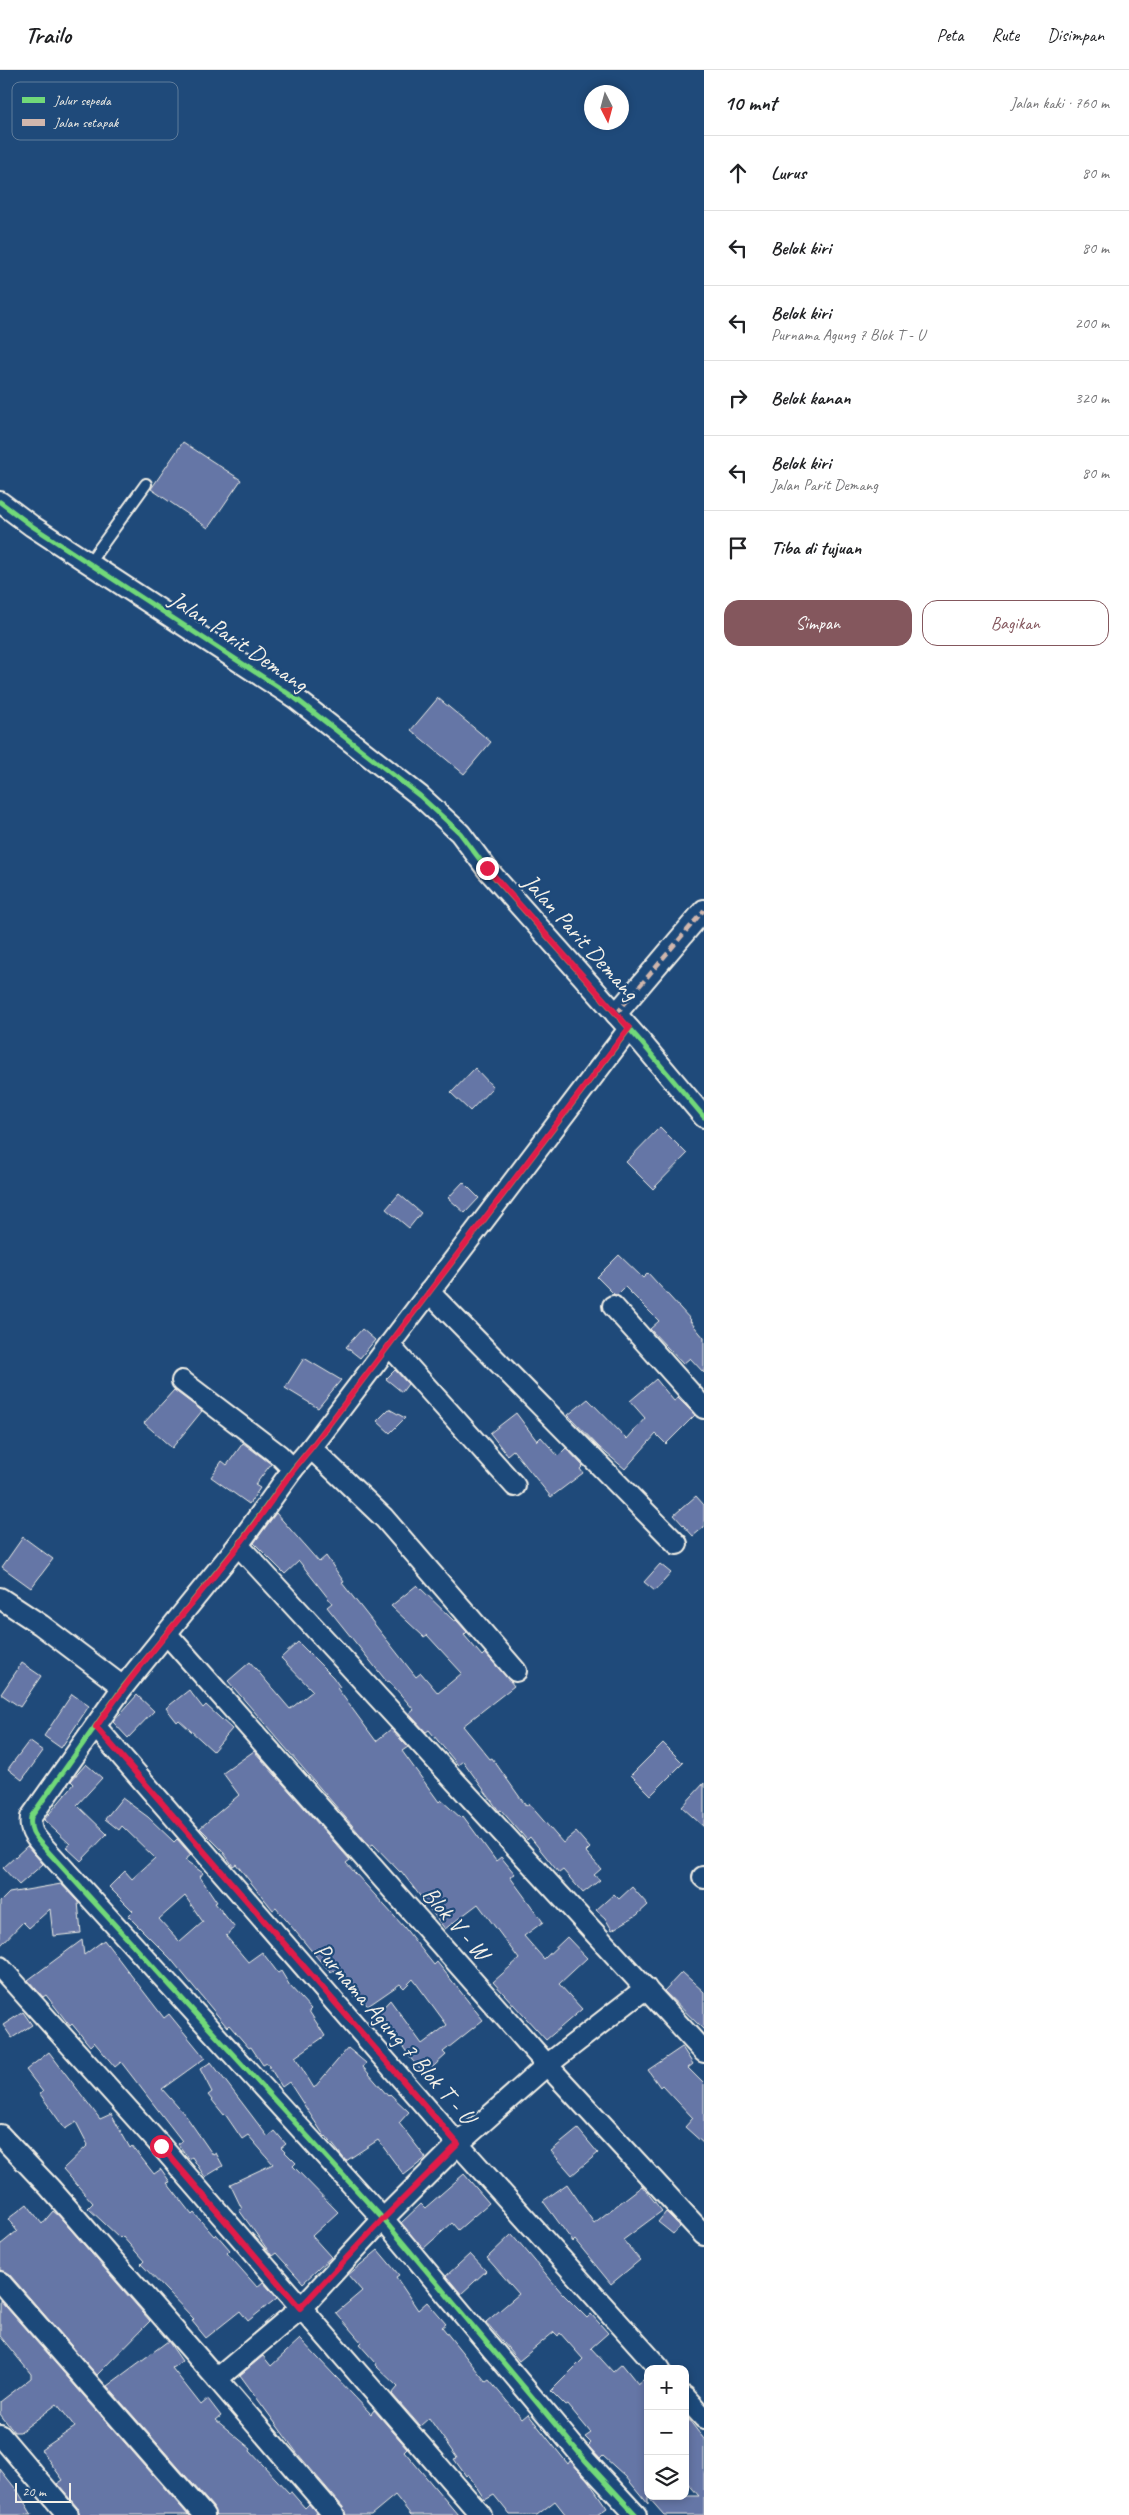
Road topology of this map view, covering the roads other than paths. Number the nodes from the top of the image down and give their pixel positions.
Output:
1 (146, 484) dead end
2 (0, 502) edge
3 (89, 562) junction
4 (704, 910) edge
5 (622, 1021) junction
6 (704, 1117) edge
7 (429, 1292) junction
8 (613, 1306) dead end
9 (388, 1345) junction
10 (182, 1381) dead end
11 (704, 1408) edge
12 (311, 1448) junction
13 (293, 1469) junction
14 (515, 1486) dead end
15 (677, 1544) dead end
16 (238, 1546) junction
17 (0, 1598) edge
18 (170, 1637) junction
19 (516, 1671) dead end
20 (123, 1687) junction
21 (96, 1727) junction
22 (0, 1967) edge
23 (646, 1988) junction
24 (704, 2052) edge
25 (548, 2065) junction
26 (0, 2135) edge
27 (458, 2144) junction
28 (383, 2219) junction
29 (704, 2235) edge
30 (0, 2282) edge
31 (300, 2308) junction
32 (656, 2365) edge
33 (217, 2379) junction
34 (689, 2401) edge
35 (704, 2418) edge
36 (0, 2435) edge
37 (68, 2515) edge
38 (204, 2515) edge
39 (334, 2515) edge
40 (481, 2515) edge
41 (636, 2515) edge

1 - 3 lane
2 - 3 street, Jalan Parit Demang
3 - 5 street, Jalan Parit Demang
4 - 5 street
5 - 6 street, Jalan Parit Demang
5 - 7 street
7 - 9 street
7 - 15 street
8 - 11 street
9 - 12 street
9 - 14 street
10 - 13 street
12 - 13 street
12 - 19 street
13 - 16 street
16 - 18 street
16 - 23 street
17 - 20 street
18 - 20 street
18 - 25 street, Blok V - W
20 - 21 street
21 - 27 street, Purnama Agung 7 Blok T - U
21 - 28 street
22 - 31 street
23 - 24 street
23 - 25 street
25 - 27 street
25 - 29 street, Blok V - W
26 - 33 street
27 - 28 street
27 - 32 street, Purnama Agung 7 Blok T - U
28 - 31 street
28 - 41 street
30 - 38 street
31 - 33 street
31 - 40 street
33 - 39 street
34 - 35 street
36 - 37 street

